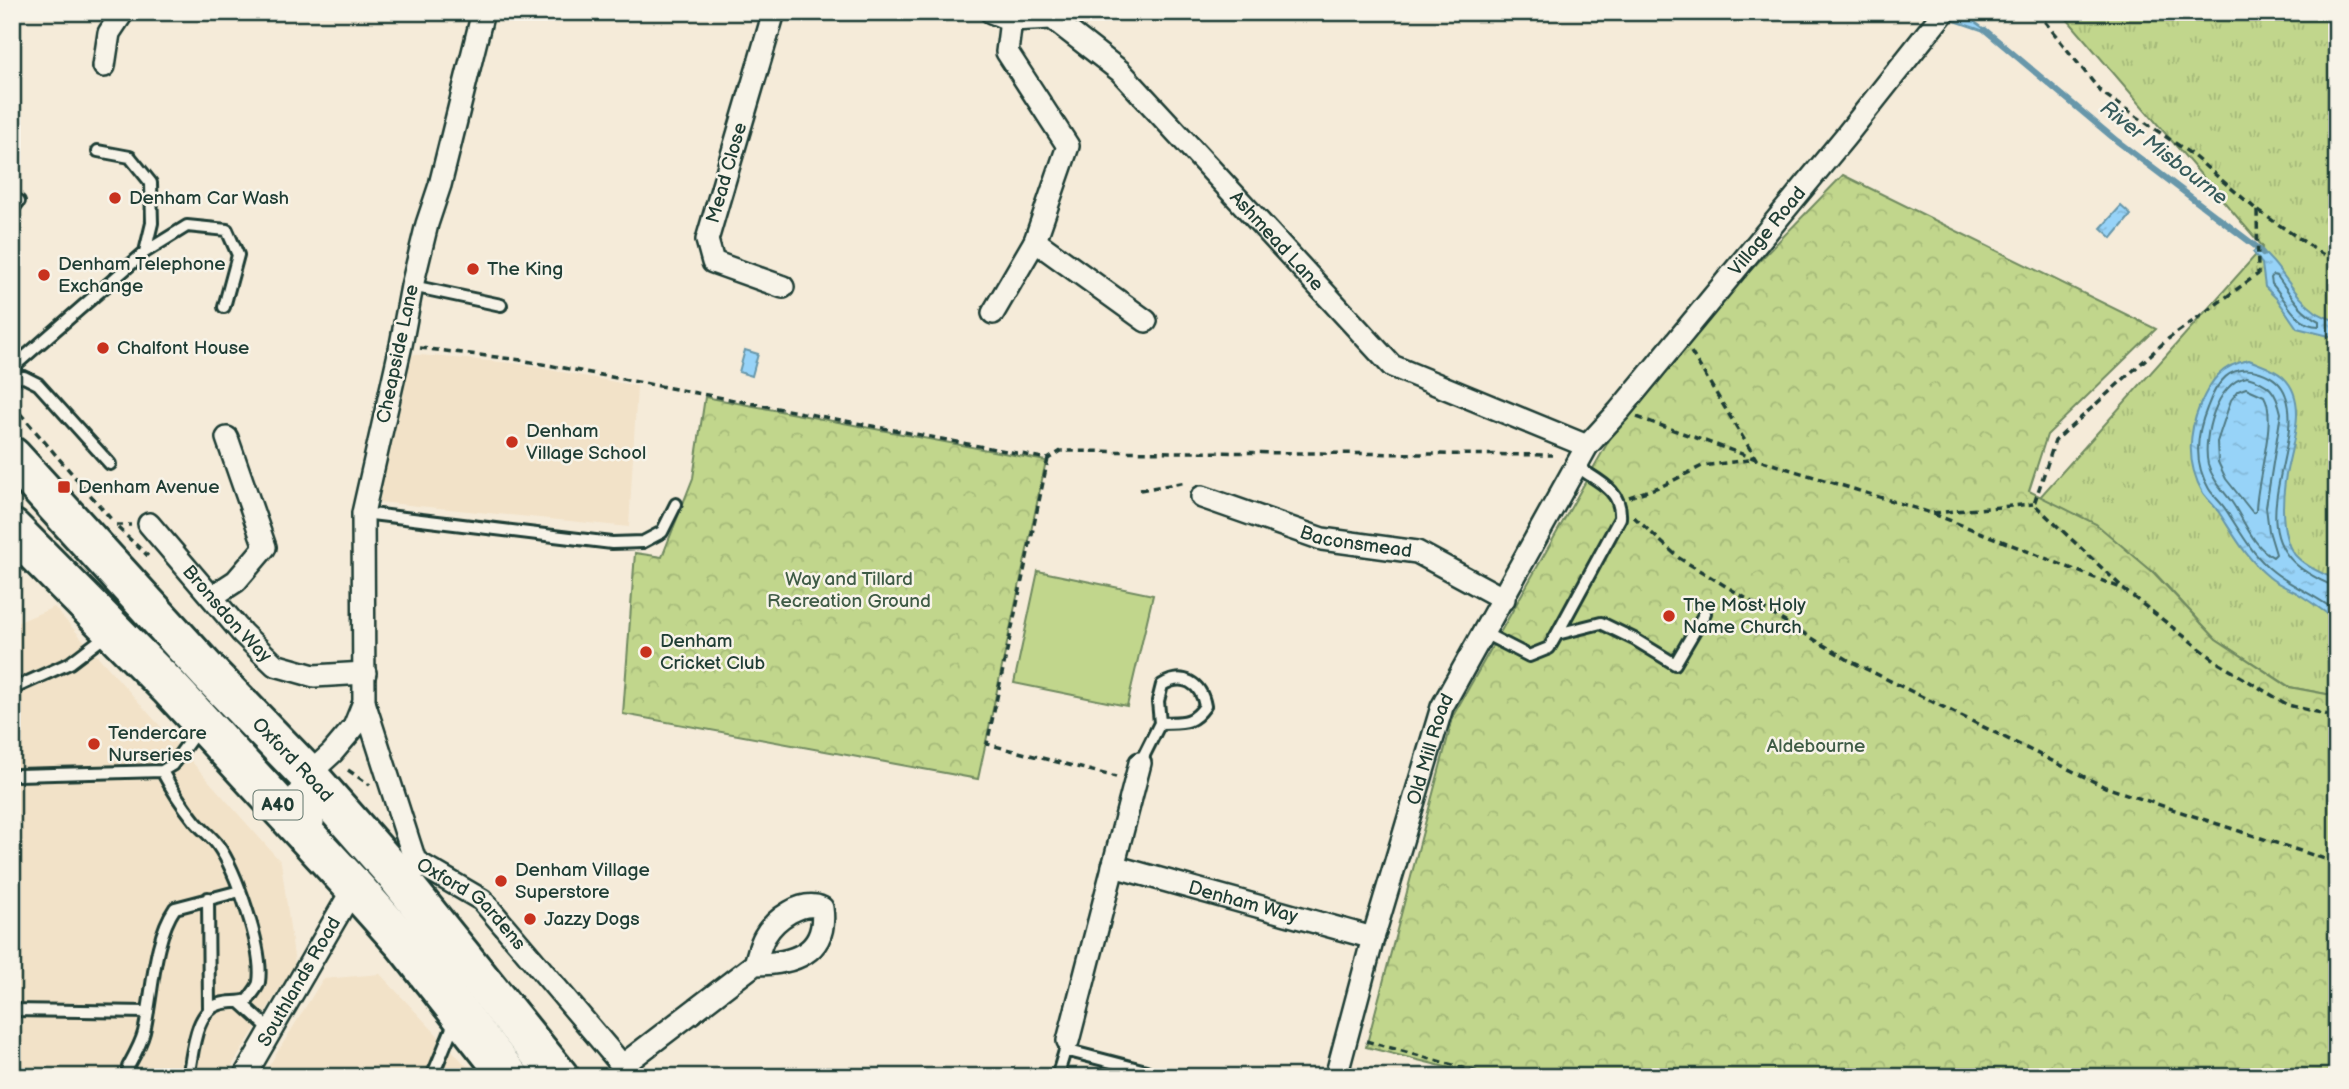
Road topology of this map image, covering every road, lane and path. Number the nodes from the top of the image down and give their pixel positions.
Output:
1 (122, 12) edge
2 (483, 12) edge
3 (774, 12) edge
4 (2037, 12) edge
5 (1001, 16) edge
6 (1941, 17) edge
7 (104, 66) dead end
8 (98, 151) dead end
9 (2257, 210) junction
10 (1035, 241) junction
11 (145, 253) junction
12 (2337, 264) edge
13 (412, 286) junction
14 (783, 287) dead end
15 (501, 306) dead end
16 (224, 307) dead end
17 (993, 313) dead end
18 (1146, 321) dead end
19 (1681, 336) junction
20 (401, 345) junction
21 (12, 368) edge
22 (12, 378) edge
23 (12, 404) edge
24 (1619, 411) junction
25 (227, 438) dead end
26 (1581, 456) junction
27 (12, 457) edge
28 (1048, 459) junction
29 (1756, 459) junction
30 (110, 464) dead end
31 (1194, 489) joint
32 (1140, 490) dead end
33 (1620, 503) junction
34 (676, 504) dead end
35 (2034, 504) junction
36 (363, 513) junction
37 (1931, 513) junction
38 (149, 524) dead end
39 (116, 525) dead end
40 (12, 529) edge
41 (2123, 589) junction
42 (213, 596) junction
43 (1504, 599) junction
44 (1705, 613) dead end
45 (113, 630) junction
46 (1484, 633) junction
47 (1557, 634) junction
48 (365, 673) junction
49 (12, 689) edge
50 (364, 702) junction
51 (2337, 717) edge
52 (203, 723) junction
53 (1160, 723) junction
54 (162, 771) junction
55 (1138, 772) junction
56 (18, 775) dead end
57 (308, 775) junction
58 (2337, 863) edge
59 (1113, 866) junction
60 (406, 868) junction
61 (354, 887) junction
62 (240, 891) junction
63 (208, 898) junction
64 (1373, 938) junction
65 (755, 964) dead end
66 (240, 1002) junction
67 (12, 1010) edge
68 (209, 1010) junction
69 (148, 1012) junction
70 (458, 1012) junction
71 (271, 1030) junction
72 (1347, 1037) junction
73 (1066, 1046) junction
74 (1146, 1070) dead end
75 (627, 1071) edge
76 (131, 1077) edge
77 (188, 1077) edge
78 (243, 1077) edge
79 (432, 1077) edge
80 (510, 1077) edge
81 (559, 1077) edge
82 (1057, 1077) edge
83 (1336, 1077) edge
84 (1496, 1077) edge

1 - 7 street
2 - 13 street, Cheapside Lane
3 - 14 street, Mead Close
4 - 9 path
5 - 10 street
5 - 26 street, Ashmead Lane
6 - 19 street, Village Road
8 - 11 lane
9 - 12 path
9 - 35 path
10 - 17 street
10 - 18 street
11 - 16 lane
11 - 21 lane
13 - 15 lane
13 - 20 street, Cheapside Lane
19 - 24 street, Village Road
19 - 29 path
20 - 28 path
20 - 36 street, Cheapside Lane
22 - 30 lane
23 - 39 path
24 - 26 street, Village Road
24 - 29 path
25 - 42 street
26 - 28 path
26 - 33 lane
26 - 43 street, Old Mill Road
27 - 57 highway, Oxford Road / A40
28 - 55 path
29 - 33 path
29 - 37 path
31 - 32 path
31 - 43 street, Baconsmead
33 - 47 lane
33 - 58 path
34 - 36 lane
35 - 37 path
35 - 41 path
36 - 48 street, Cheapside Lane
37 - 41 path
38 - 42 street, Bronsdon Way
40 - 45 highway, Oxford Road / A40
41 - 51 path
42 - 48 street, Bronsdon Way
43 - 46 street, Old Mill Road
44 - 47 lane
45 - 49 lane
45 - 52 highway, Oxford Road / A40
46 - 47 lane
46 - 64 street, Old Mill Road
48 - 50 street, Cheapside Lane
50 - 57 street
50 - 60 street, Oxford Gardens
52 - 54 lane
52 - 61 highway, Oxford Road / A40
53 - 53 lane
53 - 55 lane
54 - 56 lane
54 - 62 lane
55 - 59 street
57 - 60 highway, Oxford Road / A40
57 - 61 street
59 - 64 street, Denham Way
59 - 73 street
60 - 75 street, Oxford Gardens
60 - 81 highway, Oxford Road / A40
61 - 70 highway, Oxford Road / A40
61 - 71 street, Southlands Road
62 - 63 lane
62 - 66 lane
63 - 68 lane
63 - 69 lane
64 - 72 street, Old Mill Road
65 - 75 street
66 - 68 lane
66 - 71 lane
67 - 69 lane
68 - 77 lane
69 - 76 lane
70 - 79 lane
70 - 80 highway, Oxford Road / A40
71 - 78 street, Southlands Road
72 - 83 street, Old Mill Road
72 - 84 path
73 - 74 lane
73 - 82 lane

